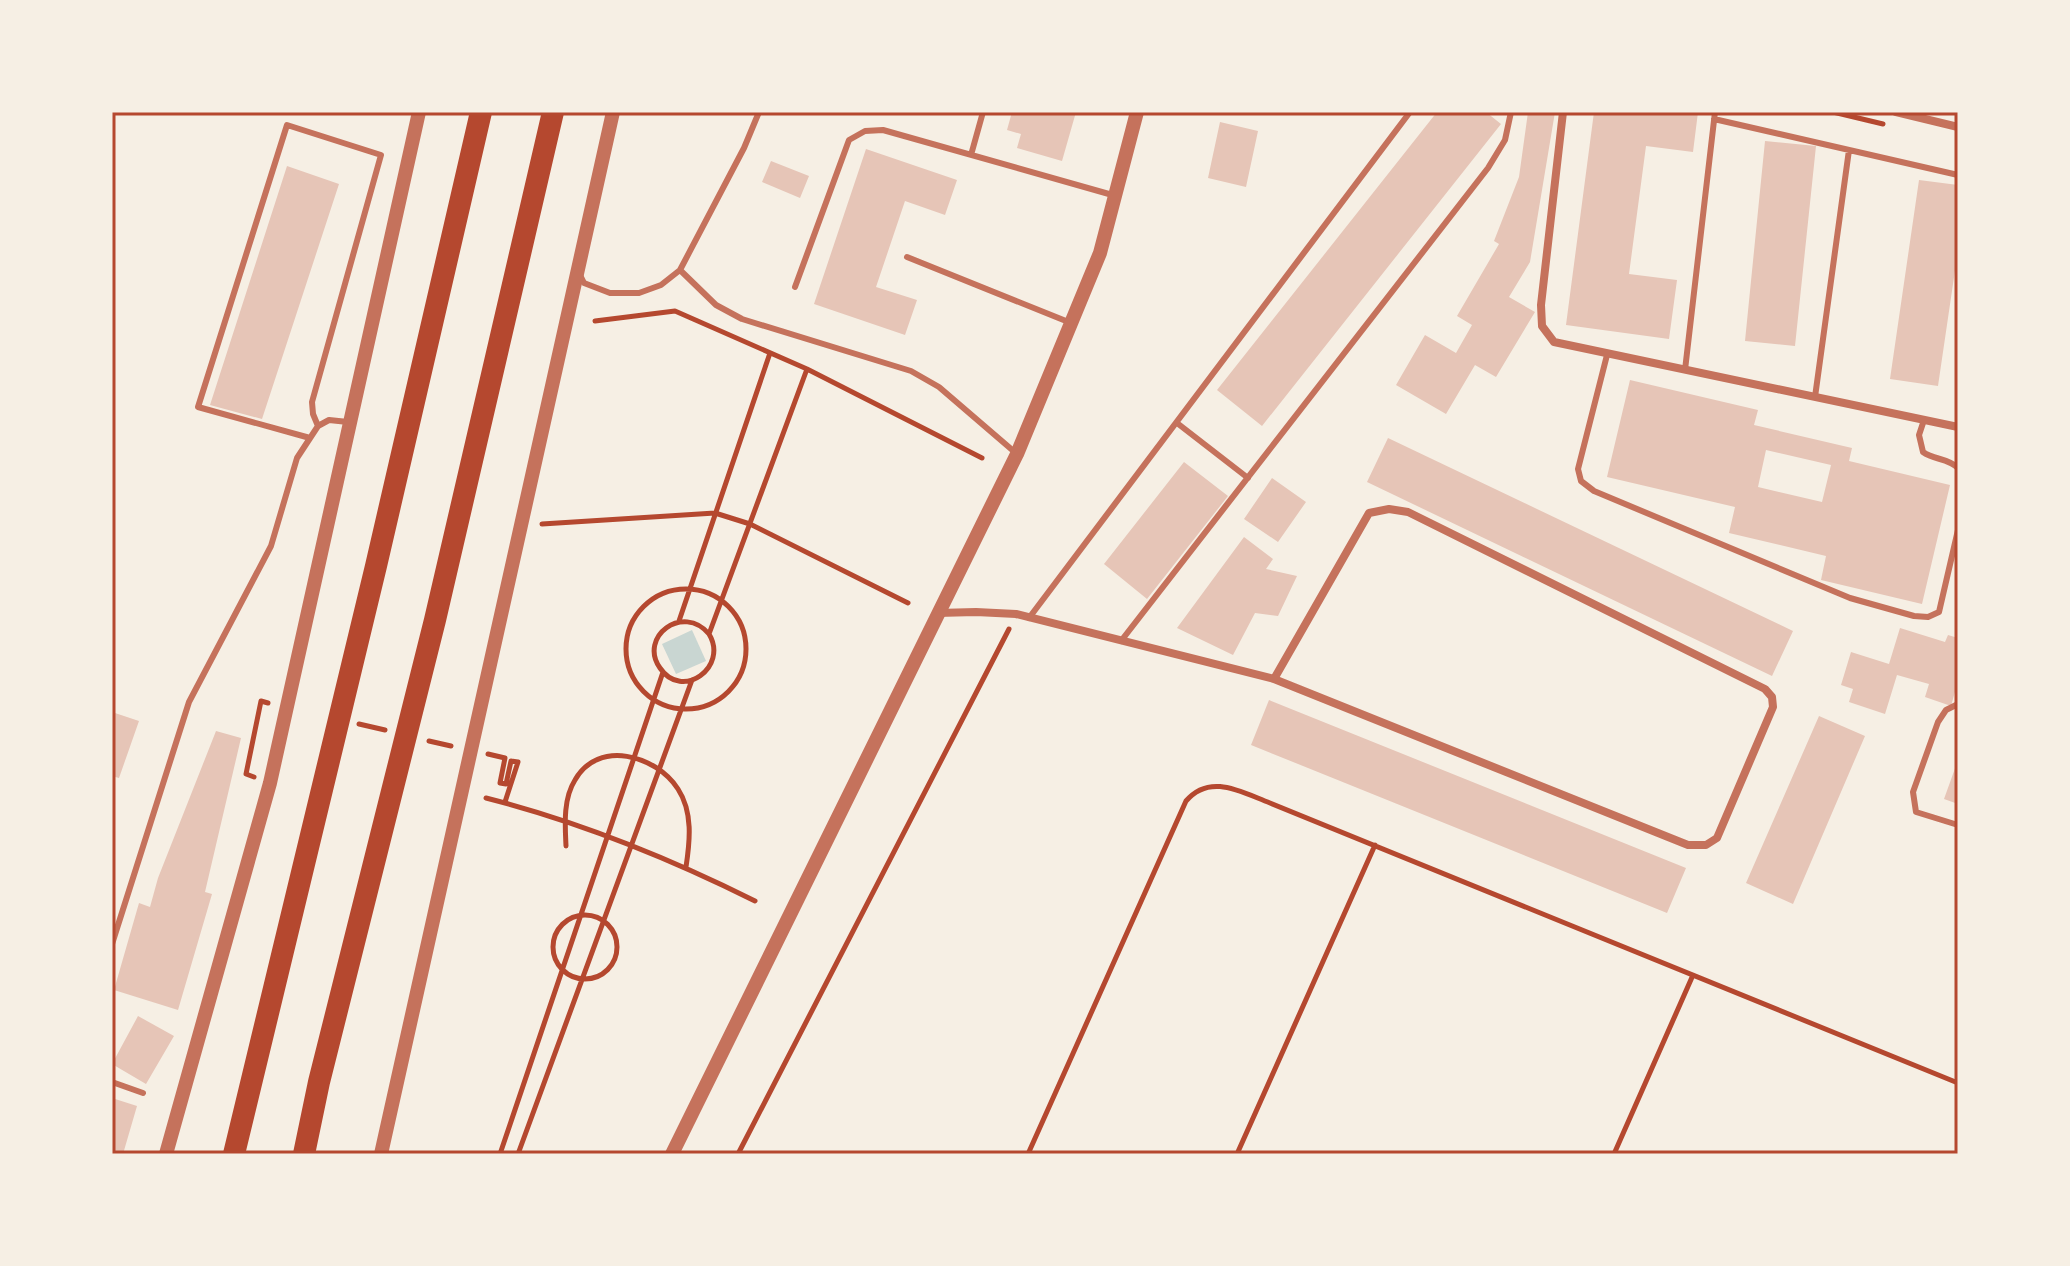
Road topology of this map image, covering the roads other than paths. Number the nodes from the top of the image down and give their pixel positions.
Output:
1 (419, 112) edge
2 (481, 112) edge
3 (553, 112) edge
4 (613, 112) edge
5 (759, 112) edge
6 (983, 112) edge
7 (1137, 112) edge
8 (1410, 112) edge
9 (1511, 112) edge
10 (1563, 112) edge
11 (1896, 112) edge
12 (1714, 116) edge
13 (1958, 127) edge
14 (1849, 150) junction
15 (971, 155) junction
16 (1958, 175) edge
17 (1116, 196) junction
18 (907, 257) dead end
19 (680, 270) junction
20 (578, 272) junction
21 (795, 287) dead end
22 (1071, 323) junction
23 (1607, 355) junction
24 (1685, 370) junction
25 (1815, 397) junction
26 (1924, 420) junction
27 (351, 422) junction
28 (1177, 423) junction
29 (318, 426) junction
30 (1958, 427) edge
31 (310, 438) junction
32 (1017, 454) junction
33 (1958, 468) edge
34 (1248, 478) junction
35 (1958, 530) edge
36 (937, 613) junction
37 (1029, 618) junction
38 (1121, 641) junction
39 (1274, 679) junction
40 (1958, 704) edge
41 (1958, 825) edge
42 (112, 944) edge
43 (112, 1082) edge
44 (143, 1093) dead end
45 (166, 1154) edge
46 (234, 1154) edge
47 (304, 1154) edge
48 (381, 1154) edge
49 (672, 1154) edge

1 - 27 street
2 - 46 highway
3 - 47 highway
4 - 20 street
5 - 19 lane
6 - 15 lane
7 - 17 street
8 - 28 lane
9 - 34 lane
10 - 23 street
11 - 13 street
12 - 14 lane
12 - 24 lane
14 - 16 lane
14 - 25 lane
15 - 17 lane
15 - 21 lane
17 - 22 street
18 - 22 lane
19 - 20 lane
19 - 32 lane
20 - 48 street
22 - 32 street
23 - 24 street
23 - 35 lane
24 - 25 street
25 - 26 street
26 - 30 street
26 - 33 lane
27 - 29 lane
27 - 45 street
28 - 34 lane
28 - 37 lane
29 - 31 lane
29 - 31 lane
31 - 42 lane
32 - 36 street
34 - 38 lane
36 - 37 street
36 - 49 street
37 - 38 street
38 - 39 street
39 - 39 street
40 - 41 lane
43 - 44 lane

